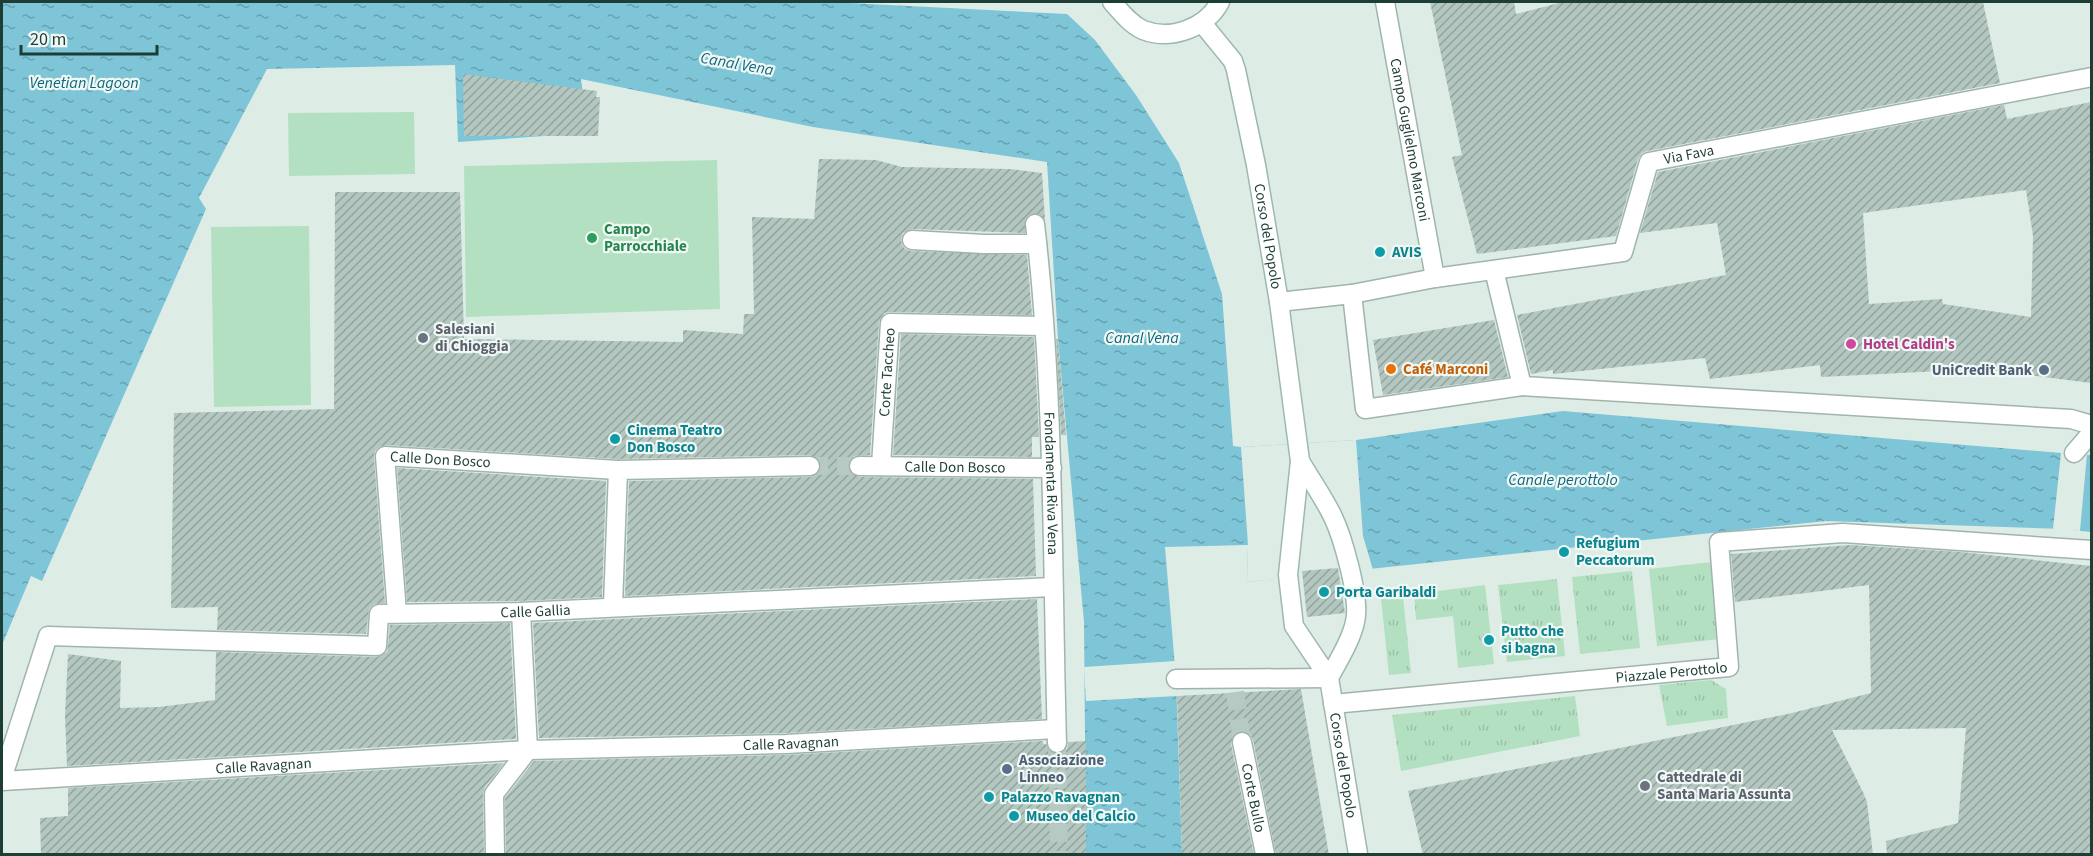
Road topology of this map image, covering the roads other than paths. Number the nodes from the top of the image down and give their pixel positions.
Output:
1 (1112, 2) edge
2 (1220, 2) edge
3 (1385, 2) edge
4 (1203, 23) junction
5 (2091, 77) edge
6 (1035, 224) dead end
7 (912, 240) dead end
8 (1037, 244) junction
9 (1494, 270) junction
10 (1435, 278) junction
11 (1352, 294) junction
12 (1280, 302) junction
13 (1044, 326) junction
14 (1522, 386) junction
15 (2091, 425) edge
16 (2091, 432) edge
17 (2073, 453) dead end
18 (1300, 461) junction
19 (810, 466) tunnel mouth
20 (858, 466) tunnel mouth
21 (881, 466) junction
22 (1052, 468) junction
23 (618, 470) junction
24 (2091, 550) edge
25 (1053, 587) junction
26 (613, 606) junction
27 (521, 612) junction
28 (397, 613) junction
29 (1329, 678) junction
30 (1176, 679) dead end
31 (1333, 704) junction
32 (1056, 736) joint
33 (1242, 742) tunnel mouth
34 (528, 750) junction
35 (2, 780) edge
36 (495, 855) edge
37 (1265, 855) edge
38 (1358, 855) edge

1 - 4 street
2 - 4 street
3 - 10 street, Campo Guglielmo Marconi
4 - 12 street, Corso del Popolo
5 - 9 street, Via Fava
6 - 8 street, Fondamenta Riva Vena
7 - 8 street
8 - 13 street, Fondamenta Riva Vena
9 - 10 street, Via Fava
9 - 14 street
10 - 11 street, Via Fava
11 - 12 street, Via Fava
11 - 14 street
12 - 18 street, Corso del Popolo
13 - 21 street, Corte Taccheo
13 - 22 street, Fondamenta Riva Vena
14 - 15 street
16 - 17 street
18 - 29 street, Corso del Popolo
18 - 29 street, Corso del Popolo
19 - 23 street, Calle Don Bosco
20 - 21 street, Calle Don Bosco
21 - 22 street, Calle Don Bosco
22 - 25 street, Fondamenta Riva Vena
23 - 26 street
23 - 28 street, Calle Don Bosco
24 - 31 street, Piazzale Perottolo
25 - 26 street, Calle Gallia
25 - 32 street, Fondamenta Riva Vena
26 - 27 street, Calle Gallia
27 - 28 street, Calle Gallia
27 - 34 street
28 - 35 street
29 - 30 street
29 - 31 street, Corso del Popolo
31 - 38 street, Corso del Popolo
32 - 34 street, Calle Ravagnan
33 - 37 street, Corte Bullo
34 - 35 street, Calle Ravagnan
34 - 36 street

